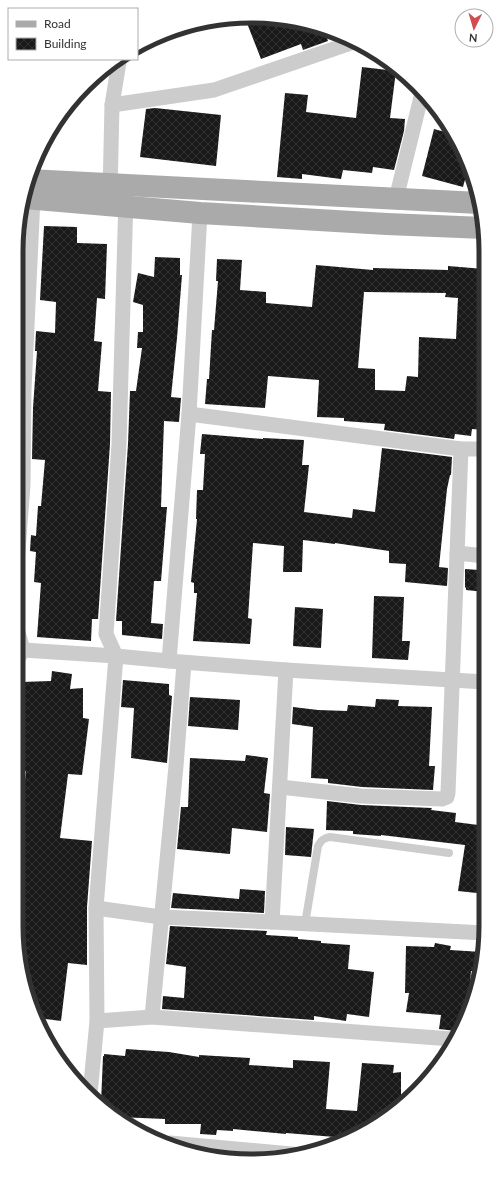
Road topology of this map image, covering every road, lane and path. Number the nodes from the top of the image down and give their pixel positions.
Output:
1 (347, 44) edge
2 (118, 65) edge
3 (420, 99) edge
4 (112, 105) junction
5 (31, 192) edge
6 (118, 195) junction
7 (396, 199) junction
8 (474, 203) edge
9 (28, 204) edge
10 (200, 213) junction
11 (478, 228) edge
12 (189, 414) junction
13 (462, 449) junction
14 (479, 449) edge
15 (23, 485) edge
16 (457, 553) junction
17 (479, 555) edge
18 (23, 656) edge
19 (116, 656) junction
20 (176, 662) junction
21 (286, 670) junction
22 (452, 680) junction
23 (479, 682) edge
24 (280, 786) junction
25 (449, 853) dead end
26 (96, 908) junction
27 (161, 917) junction
28 (272, 922) junction
29 (306, 924) junction
30 (479, 933) edge
31 (152, 1017) junction
32 (97, 1021) junction
33 (449, 1039) edge
34 (91, 1088) edge
35 (187, 1145) edge
36 (276, 1153) edge

1 - 4 street
2 - 4 street
3 - 7 street
4 - 6 street
5 - 6 main road
6 - 7 main road
6 - 10 main road
6 - 19 street
7 - 8 main road
9 - 15 street
10 - 11 main road
10 - 12 street
12 - 13 street
12 - 20 street
13 - 14 street
13 - 16 street
16 - 17 street
16 - 22 street
18 - 19 street
19 - 20 street
19 - 26 street
20 - 21 street
20 - 27 street
21 - 22 street
21 - 24 street
22 - 23 street
22 - 24 street
24 - 28 street
25 - 29 lane
26 - 27 street
26 - 32 street
27 - 28 street
27 - 31 street
28 - 29 street
29 - 30 street
31 - 32 street
31 - 33 street
32 - 34 street
35 - 36 street

